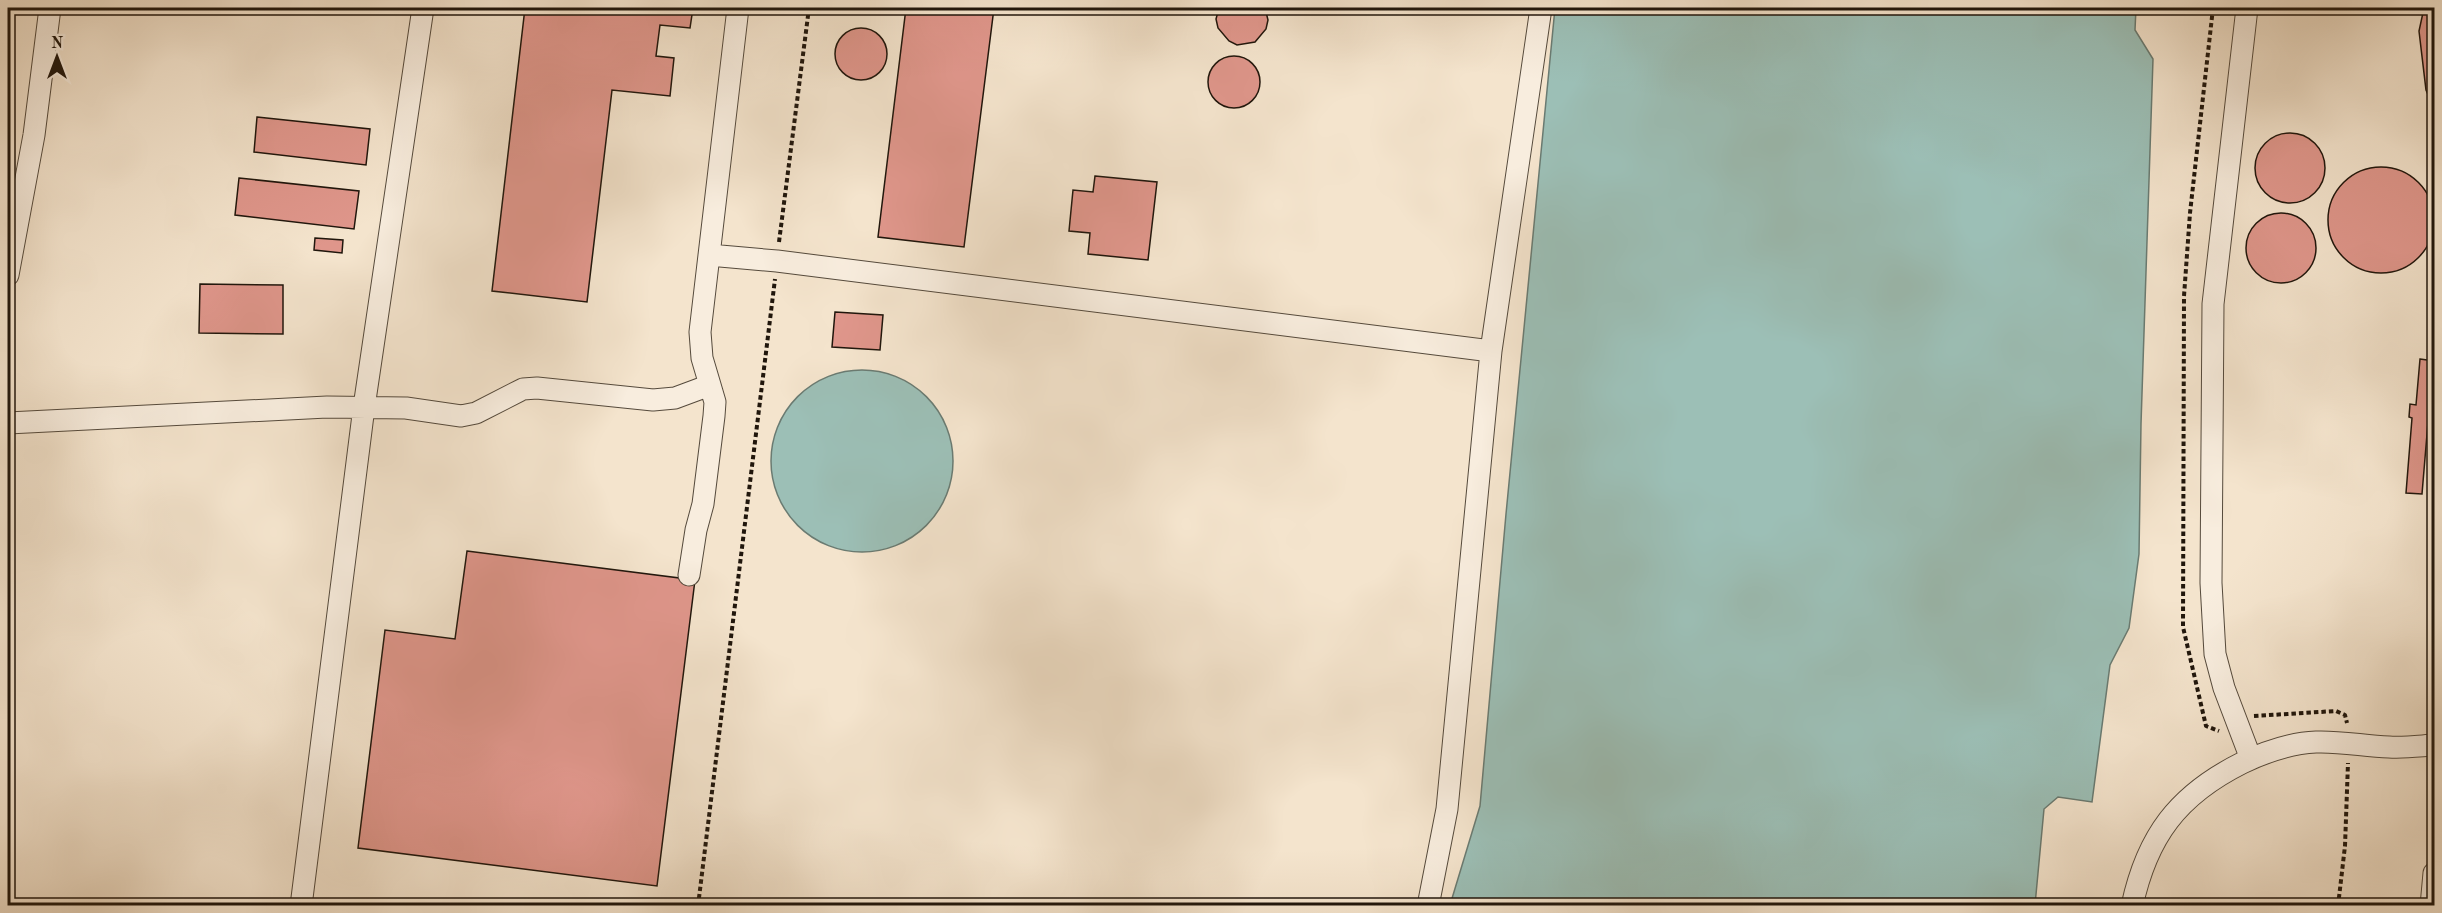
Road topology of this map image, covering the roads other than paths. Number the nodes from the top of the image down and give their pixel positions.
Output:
1 (50, 8) edge
2 (423, 8) edge
3 (738, 8) edge
4 (1541, 8) edge
5 (2247, 8) edge
6 (709, 255) junction
7 (8, 275) edge
8 (1491, 351) junction
9 (710, 385) junction
10 (364, 407) junction
11 (8, 423) edge
12 (689, 575) dead end
13 (2434, 745) edge
14 (2251, 759) junction
15 (2434, 873) edge
16 (301, 906) edge
17 (1428, 906) edge
18 (2132, 906) edge
19 (2431, 906) edge

1 - 7 street
2 - 10 street
3 - 6 street
4 - 8 street
5 - 14 street
6 - 8 street
6 - 9 street
8 - 17 street
9 - 10 street
9 - 12 street
10 - 11 street
10 - 16 street
13 - 14 street
14 - 18 street
15 - 19 street

